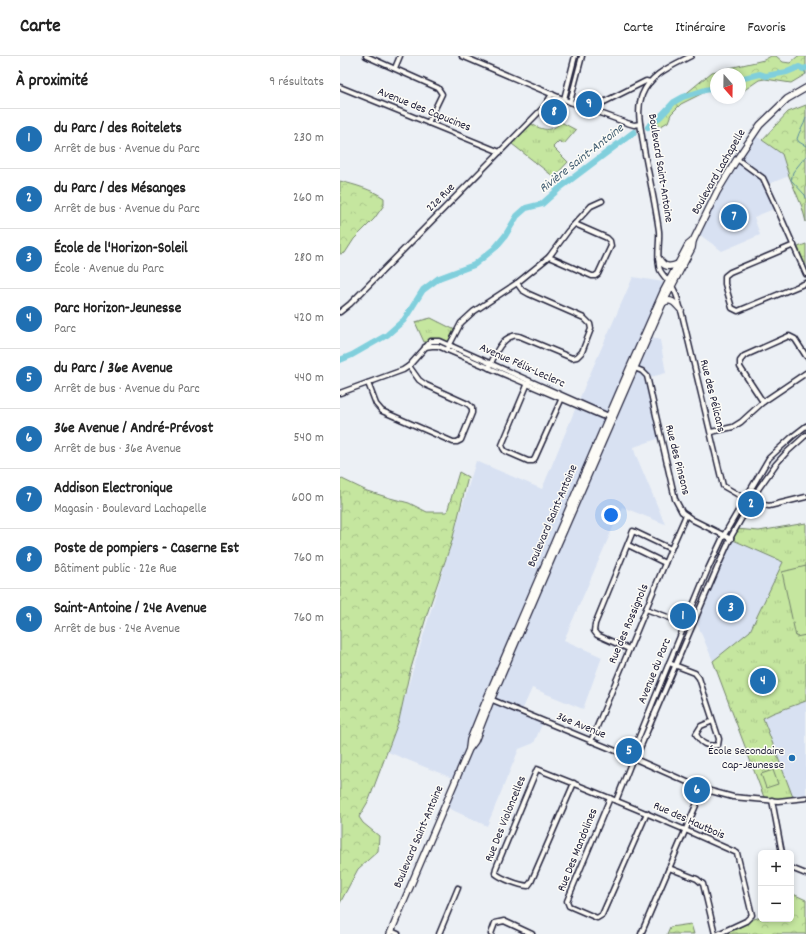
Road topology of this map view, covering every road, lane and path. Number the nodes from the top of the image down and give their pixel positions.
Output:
1 (366, 56) edge
2 (400, 56) edge
3 (462, 56) edge
4 (574, 56) edge
5 (691, 56) edge
6 (581, 57) edge
7 (395, 68) junction
8 (650, 82) junction
9 (340, 87) edge
10 (806, 88) edge
11 (552, 94) junction
12 (564, 99) junction
13 (570, 102) junction
14 (596, 112) junction
15 (428, 123) junction
16 (640, 124) junction
17 (500, 152) junction
18 (737, 159) junction
19 (602, 201) dead end
20 (575, 224) junction
21 (693, 241) junction
22 (794, 245) junction
23 (549, 257) junction
24 (658, 259) junction
25 (678, 264) junction
26 (806, 274) edge
27 (517, 283) junction
28 (670, 283) junction
29 (806, 283) edge
30 (663, 292) joint
31 (662, 303) junction
32 (681, 310) junction
33 (340, 312) edge
34 (450, 345) junction
35 (424, 347) junction
36 (448, 350) junction
37 (806, 356) edge
38 (409, 366) junction
39 (490, 366) junction
40 (632, 368) junction
41 (806, 373) edge
42 (368, 383) junction
43 (528, 383) junction
44 (340, 393) edge
45 (562, 398) junction
46 (763, 402) junction
47 (610, 418) junction
48 (806, 426) edge
49 (711, 432) junction
50 (806, 436) edge
51 (806, 497) edge
52 (746, 499) junction
53 (751, 502) junction
54 (686, 515) junction
55 (724, 535) junction
56 (731, 539) junction
57 (628, 544) junction
58 (671, 549) junction
59 (665, 563) junction
60 (708, 569) junction
61 (715, 573) junction
62 (646, 608) junction
63 (686, 623) junction
64 (692, 626) junction
65 (629, 649) junction
66 (669, 663) junction
67 (676, 665) junction
68 (489, 699) junction
69 (713, 721) junction
70 (591, 741) junction
71 (633, 758) junction
72 (537, 769) joint
73 (574, 783) junction
74 (703, 789) junction
75 (610, 798) junction
76 (806, 798) edge
77 (772, 800) junction
78 (616, 801) junction
79 (647, 814) junction
80 (686, 830) junction
81 (781, 850) edge
82 (669, 868) junction
83 (794, 869) edge
84 (806, 874) edge
85 (458, 888) dead end
86 (390, 932) edge
87 (398, 934) edge
88 (438, 934) edge
89 (491, 934) edge
90 (532, 934) edge
91 (641, 934) edge
92 (716, 934) edge

1 - 7 street
2 - 7 street
3 - 11 street
4 - 6 street
4 - 12 street
5 - 8 street, Boulevard Saint-Antoine
6 - 13 street
7 - 15 street
8 - 14 street
8 - 16 street, Boulevard Saint-Antoine
9 - 15 street, Avenue des Capucines
10 - 18 main road, Boulevard Lachapelle
11 - 12 street
11 - 17 street, 22e Rue
12 - 13 street
13 - 14 street
14 - 16 street
15 - 17 street, Avenue des Capucines
16 - 24 street, Boulevard Saint-Antoine
17 - 33 street, 22e Rue
18 - 21 main road, Boulevard Lachapelle
18 - 22 street
19 - 20 street
20 - 23 street
20 - 23 street
21 - 25 main road, Boulevard Lachapelle
21 - 28 main road, Boulevard Lachapelle
22 - 26 street
22 - 29 street
23 - 27 street
24 - 25 main road
24 - 28 street, Boulevard Saint-Antoine
25 - 28 main road, Boulevard Lachapelle
27 - 34 street
27 - 39 street
28 - 30 main road, Boulevard Lachapelle
28 - 31 main road, Boulevard Lachapelle
28 - 32 street, Rue des Pélicans
30 - 40 main road, Boulevard Saint-Antoine
31 - 32 main road
31 - 40 main road, Boulevard Saint-Antoine
32 - 49 street, Rue des Pélicans
34 - 35 street, Avenue Félix-Leclerc
34 - 36 street
34 - 39 street, Avenue Félix-Leclerc
35 - 36 street, Avenue Félix-Leclerc
35 - 38 street
36 - 39 street, Avenue Félix-Leclerc
37 - 46 street
38 - 42 street
38 - 42 street
39 - 43 street, Avenue Félix-Leclerc
40 - 47 main road, Boulevard Saint-Antoine
40 - 54 street, Rue des Pinsons
41 - 46 street
42 - 44 street
43 - 45 street, Avenue Félix-Leclerc
43 - 45 street
45 - 47 street, Avenue Félix-Leclerc
46 - 49 street
47 - 68 main road, Boulevard Saint-Antoine
48 - 52 street, Avenue du Parc
49 - 52 street, Rue des Pélicans
50 - 53 street, Avenue du Parc
51 - 53 street
52 - 53 street, Rue des Pélicans
52 - 55 street, Avenue du Parc
53 - 56 street, Avenue du Parc
54 - 55 street, Rue des Pinsons
54 - 58 street, Rue des Rossignols
55 - 56 street, Rue des Pinsons
55 - 60 street, Avenue du Parc
56 - 61 street, Avenue du Parc
57 - 58 street
57 - 59 street
57 - 65 street
58 - 59 street, Rue des Rossignols
59 - 62 street, Rue des Rossignols
60 - 61 street
60 - 63 street, Avenue du Parc
61 - 64 street, Avenue du Parc
62 - 63 street
62 - 65 street, Rue des Rossignols
63 - 64 street
63 - 66 street, Avenue du Parc
64 - 67 street, Avenue du Parc
65 - 70 street, Rue des Rossignols
66 - 67 street
66 - 71 street, Avenue du Parc
67 - 69 street
67 - 71 street, Avenue du Parc
68 - 70 street, 36e Avenue
68 - 86 main road, Boulevard Saint-Antoine
69 - 69 street
70 - 71 street, 36e Avenue
71 - 74 street, 36e Avenue
71 - 78 street, Avenue du Parc
72 - 73 street, Rue des Hautbois
72 - 73 street, Rue Des Violoncelles
73 - 75 street, Rue des Hautbois
74 - 77 street, 36e Avenue
74 - 80 street
75 - 78 street, Rue des Hautbois
75 - 79 street, Rue Des Mandolines
76 - 77 street, 36e Avenue
77 - 81 street
78 - 79 street, Rue des Hautbois
79 - 80 street, Rue des Hautbois
80 - 82 street
80 - 92 street, Rue des Hautbois
82 - 91 street
82 - 92 street
83 - 84 street
85 - 88 street
86 - 87 street
89 - 90 street

